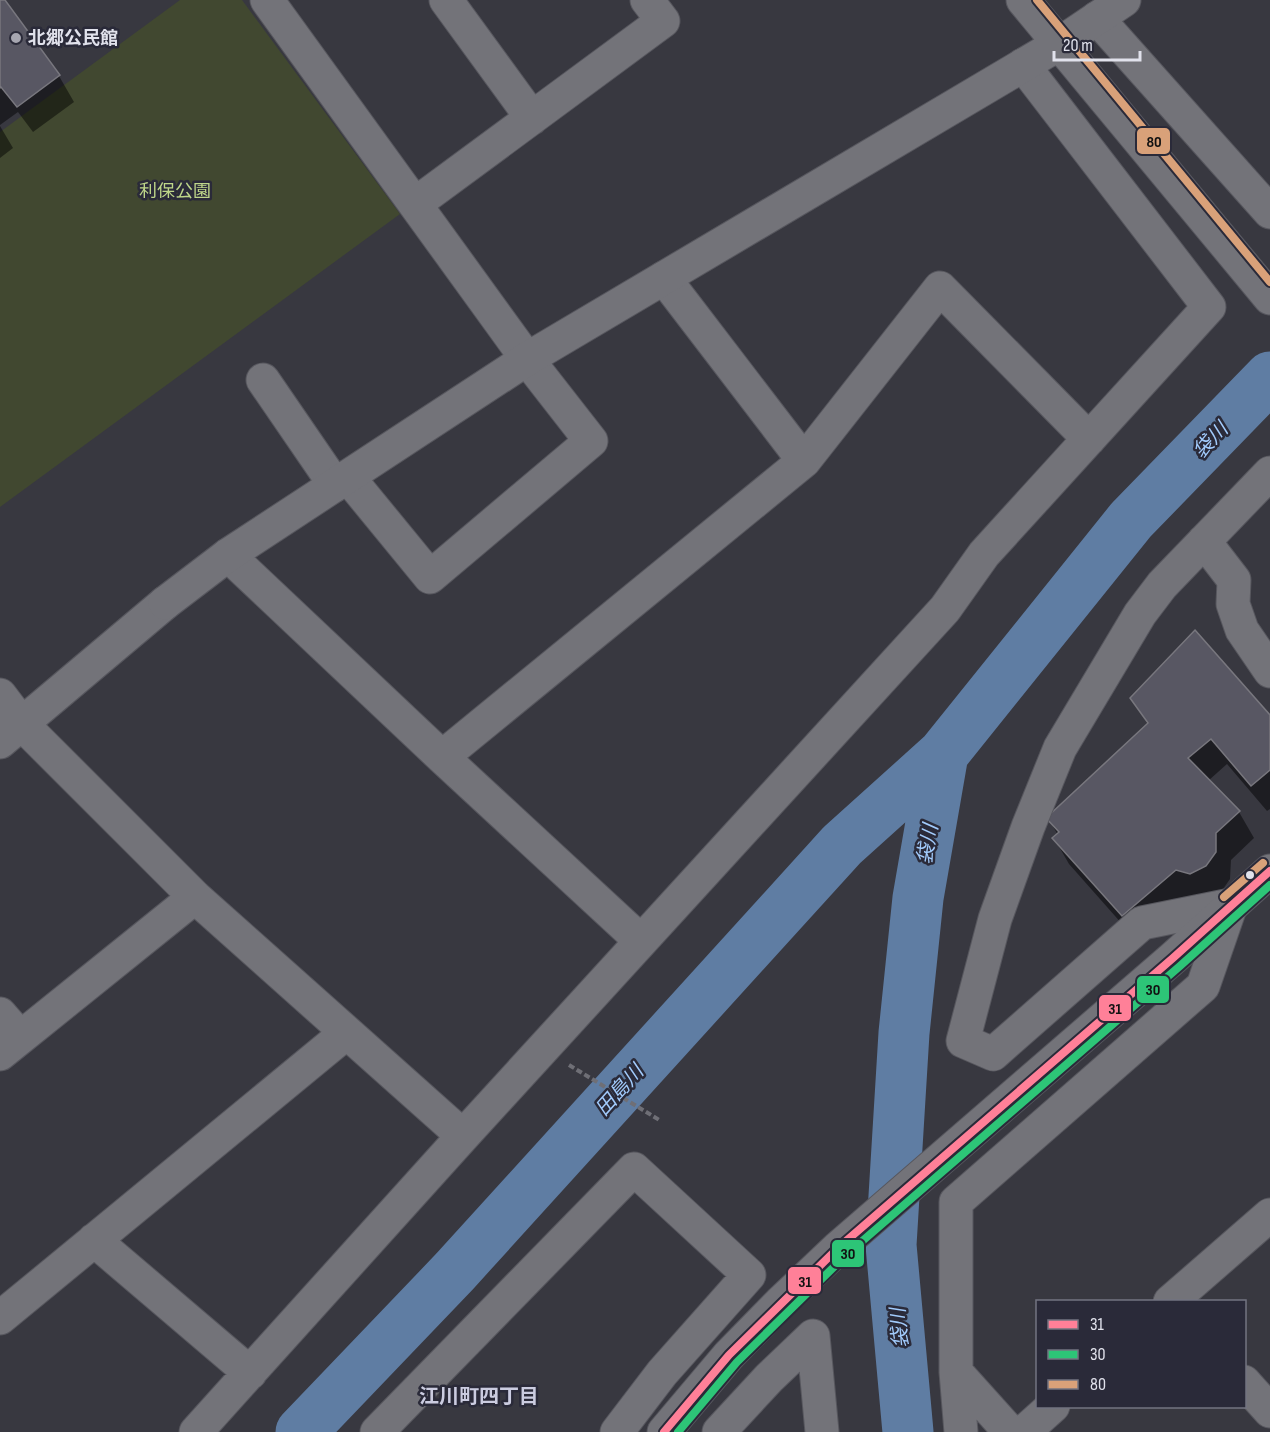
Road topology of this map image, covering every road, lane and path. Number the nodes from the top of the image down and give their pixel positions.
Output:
1 (267, 0) edge
2 (446, 0) edge
3 (647, 0) edge
4 (1023, 0) edge
5 (1124, 0) edge
6 (1096, 18) junction
7 (1059, 44) junction
8 (1023, 65) junction
9 (532, 118) junction
10 (415, 204) junction
11 (1270, 212) edge
12 (664, 278) junction
13 (1270, 298) edge
14 (527, 359) junction
15 (263, 380) dead end
16 (1089, 439) junction
17 (804, 461) junction
18 (1270, 473) edge
19 (341, 481) junction
20 (1204, 541) junction
21 (228, 555) junction
22 (1270, 671) edge
23 (0, 695) edge
24 (11, 733) edge
25 (442, 757) junction
26 (1270, 871) edge
27 (195, 897) junction
28 (1231, 905) junction
29 (641, 941) junction
30 (346, 1033) junction
31 (7, 1035) edge
32 (542, 1049) junction
33 (661, 1121) dead end
34 (462, 1136) junction
35 (1270, 1215) edge
36 (94, 1240) junction
37 (1173, 1300) edge
38 (1, 1315) edge
39 (956, 1372) junction
40 (250, 1373) junction
41 (1246, 1383) edge
42 (1052, 1408) edge
43 (1270, 1411) edge
44 (196, 1432) edge
45 (377, 1432) edge
46 (617, 1432) edge
47 (664, 1432) edge
48 (719, 1432) edge
49 (822, 1432) edge
50 (961, 1432) edge
51 (1010, 1432) edge
52 (1024, 1432) edge

1 - 10 street
2 - 9 street
3 - 9 street
4 - 7 street
5 - 6 street
6 - 7 street
6 - 11 street
7 - 8 street
7 - 13 street
8 - 12 street
8 - 16 street
9 - 10 street
10 - 14 street
12 - 14 street
12 - 17 street
14 - 19 street
14 - 19 street
15 - 19 street
16 - 17 street
16 - 29 street
17 - 25 street
18 - 20 street
19 - 21 street
20 - 22 street
20 - 28 street
21 - 24 street
21 - 25 street
23 - 24 street
24 - 27 street
25 - 29 street
26 - 28 street
27 - 30 street
27 - 31 street
28 - 39 street
28 - 47 street
29 - 32 street
30 - 34 street
30 - 36 street
32 - 33 path
32 - 34 street
34 - 40 street
35 - 37 street
36 - 38 street
36 - 40 street
39 - 50 street
39 - 51 street
40 - 44 street
41 - 43 street
42 - 52 street
45 - 46 street
48 - 49 street

